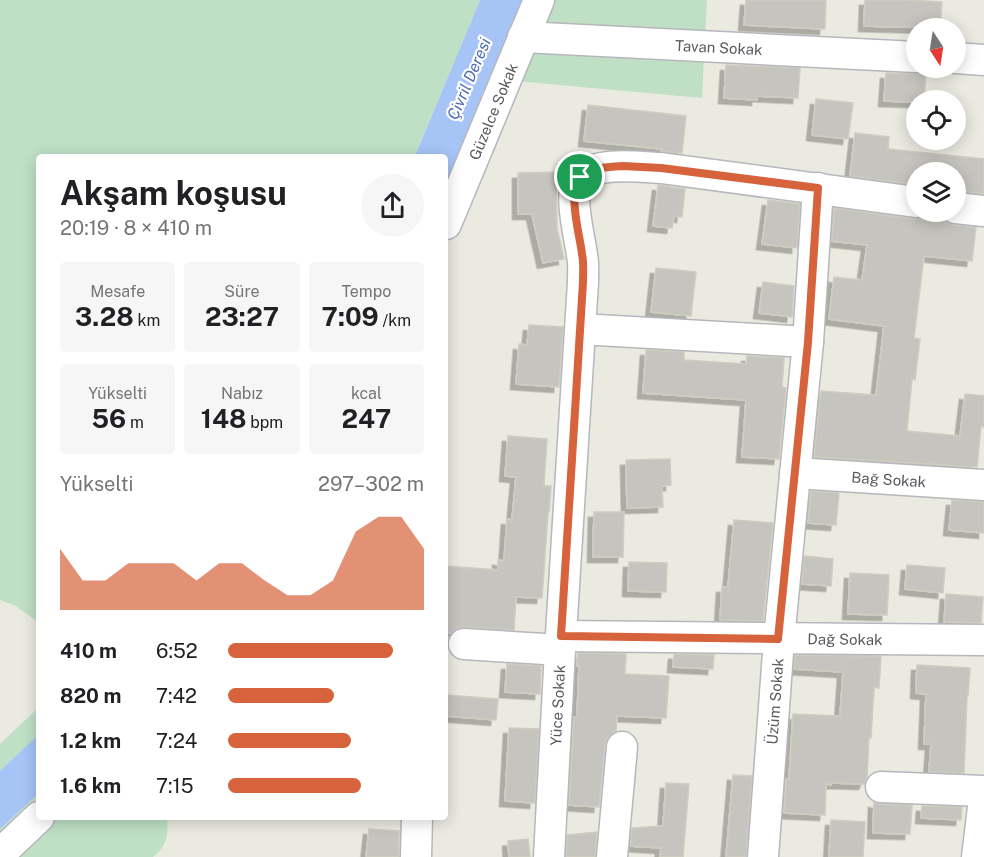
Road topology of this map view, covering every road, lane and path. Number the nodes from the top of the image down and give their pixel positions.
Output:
1 (539, 0) edge
2 (523, 37) junction
3 (906, 56) edge
4 (966, 59) edge
5 (984, 60) edge
6 (818, 188) junction
7 (906, 201) edge
8 (966, 209) edge
9 (984, 212) edge
10 (448, 219) edge
11 (580, 329) junction
12 (808, 342) junction
13 (795, 473) junction
14 (984, 485) edge
15 (778, 639) junction
16 (984, 640) edge
17 (561, 643) junction
18 (464, 644) dead end
19 (622, 747) dead end
20 (881, 787) dead end
21 (984, 791) edge
22 (984, 799) edge
23 (36, 820) edge
24 (417, 820) edge
25 (0, 854) edge
26 (416, 857) edge
27 (549, 857) edge
28 (612, 857) edge
29 (763, 857) edge
30 (976, 857) edge

1 - 2 street, Güzelce Sokak
2 - 3 street, Tavan Sokak
2 - 10 street, Güzelce Sokak
4 - 5 street
6 - 7 street, Yüce Sokak
6 - 11 street, Yüce Sokak
6 - 12 street, Üzüm Sokak
8 - 9 street
11 - 12 street
11 - 17 street, Yüce Sokak
12 - 13 street, Üzüm Sokak
13 - 14 street, Bağ Sokak
13 - 15 street, Üzüm Sokak
15 - 16 street, Dağ Sokak
15 - 17 street, Dağ Sokak
15 - 29 street, Üzüm Sokak
17 - 18 street, Dağ Sokak
17 - 27 street, Yüce Sokak
19 - 28 street
20 - 21 street
22 - 30 street
23 - 25 street
24 - 26 street

